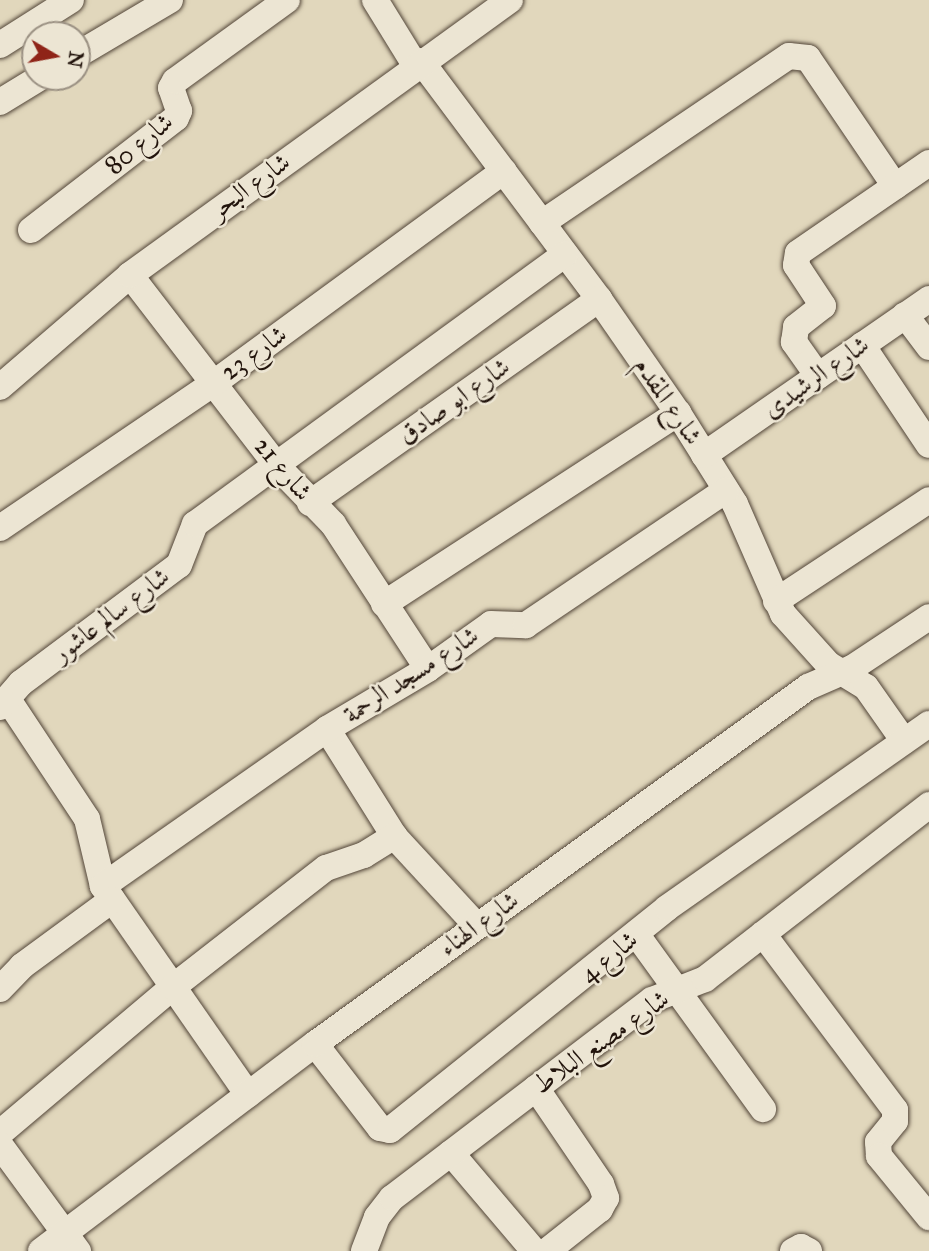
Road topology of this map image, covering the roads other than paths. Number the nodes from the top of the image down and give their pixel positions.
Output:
1 (71, 0) edge
2 (170, 0) edge
3 (287, 0) edge
4 (375, 0) edge
5 (510, 0) edge
6 (0, 45) edge
7 (91, 47) edge
8 (418, 63) junction
9 (21, 89) edge
10 (0, 102) edge
11 (929, 163) edge
12 (504, 171) junction
13 (895, 186) junction
14 (542, 223) junction
15 (31, 230) dead end
16 (565, 254) junction
17 (130, 275) junction
18 (599, 299) junction
19 (929, 299) edge
20 (905, 315) junction
21 (862, 345) junction
22 (929, 347) edge
23 (818, 376) junction
24 (214, 383) junction
25 (0, 387) edge
26 (678, 413) junction
27 (929, 444) edge
28 (704, 455) junction
29 (276, 466) junction
30 (726, 490) junction
31 (929, 500) edge
32 (310, 503) junction
33 (0, 528) edge
34 (776, 601) junction
35 (384, 604) junction
36 (929, 617) edge
37 (428, 669) junction
38 (843, 673) junction
39 (4, 704) edge
40 (929, 724) edge
41 (327, 729) junction
42 (904, 741) junction
43 (929, 806) edge
44 (394, 836) junction
45 (107, 893) junction
46 (476, 926) junction
47 (763, 934) junction
48 (637, 935) junction
49 (173, 987) junction
50 (0, 989) edge
51 (676, 989) junction
52 (315, 1044) junction
53 (536, 1088) junction
54 (248, 1095) junction
55 (763, 1109) dead end
56 (0, 1133) edge
57 (0, 1145) edge
58 (451, 1153) junction
59 (929, 1217) edge
60 (71, 1242) edge
61 (41, 1251) edge
62 (364, 1251) edge
63 (534, 1251) edge
64 (547, 1251) edge
65 (793, 1251) edge
66 (809, 1251) edge

1 - 6 street
2 - 7 street
3 - 15 street, شارع 80
4 - 8 street, شارع المقدم
5 - 8 street, شارع البحر
8 - 12 street, شارع المقدم
8 - 17 street, شارع البحر
9 - 10 street
11 - 13 street
12 - 14 street, شارع المقدم
12 - 24 street, شارع 23
13 - 14 street
13 - 23 street
14 - 16 street, شارع المقدم
16 - 18 street, شارع المقدم
16 - 29 street, شارع سالم عاشور
17 - 24 street, شارع 21
17 - 25 street, شارع البحر
18 - 26 street, شارع المقدم
18 - 32 street, شارع ابو صادق
19 - 20 street, شارع الرشيدى
20 - 21 street, شارع الرشيدى
20 - 22 street
21 - 23 street, شارع الرشيدى
21 - 27 street
23 - 28 street, شارع الرشيدى
24 - 29 street, شارع 21
24 - 33 street, شارع 23
26 - 28 street, شارع المقدم
26 - 35 street
28 - 30 street, شارع المقدم
29 - 32 street, شارع 21
29 - 39 street, شارع سالم عاشور
30 - 34 street, شارع المقدم
30 - 37 street, شارع مسجد الرحمة
31 - 34 street
32 - 35 street, شارع 21
34 - 38 street, شارع المقدم
35 - 37 street, شارع 21
36 - 38 street, شارع الهناء
37 - 41 street, شارع مسجد الرحمة
38 - 42 street, شارع المقدم
38 - 46 street, شارع الهناء
39 - 45 street
40 - 42 street, شارع 4
41 - 44 street
41 - 45 street, شارع مسجد الرحمة
42 - 48 street, شارع 4
43 - 47 street, شارع مصنع البلاط
44 - 46 street
44 - 49 street
45 - 49 street
45 - 50 street, شارع مسجد الرحمة
46 - 52 street, شارع الهناء
47 - 51 street, شارع مصنع البلاط
47 - 59 street
48 - 51 street
48 - 52 street, شارع 4
49 - 54 street
49 - 56 street
51 - 53 street, شارع مصنع البلاط
51 - 55 street
52 - 54 street, شارع الهناء
53 - 58 street, شارع مصنع البلاط
53 - 64 street
54 - 60 street, شارع الهناء
57 - 60 street
58 - 62 street, شارع مصنع البلاط
58 - 63 street
60 - 61 street, شارع الهناء
65 - 66 street

